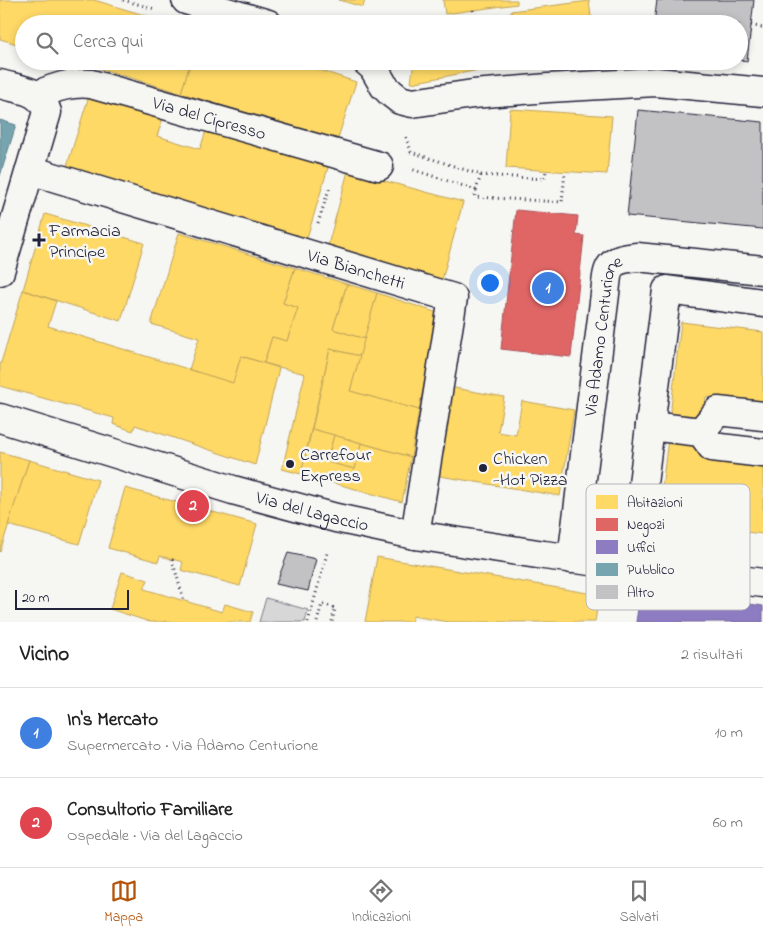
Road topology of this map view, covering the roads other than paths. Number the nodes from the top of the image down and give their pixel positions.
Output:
1 (186, 0) edge
2 (237, 15) edge
3 (375, 70) edge
4 (0, 84) edge
5 (763, 92) edge
6 (38, 95) junction
7 (379, 166) dead end
8 (30, 170) junction
9 (763, 270) edge
10 (0, 271) edge
11 (763, 303) edge
12 (763, 416) edge
13 (0, 418) edge
14 (650, 426) junction
15 (701, 432) junction
16 (763, 453) edge
17 (643, 484) edge
18 (414, 535) junction
19 (572, 559) junction
20 (586, 561) edge
21 (750, 581) edge
22 (763, 583) edge

1 - 2 street
3 - 5 street
4 - 6 street
6 - 7 street, Via del Cipresso
6 - 8 street
8 - 10 street
8 - 18 street, Via Bianchetti
9 - 19 street, Via Adamo Centurione
11 - 14 street
12 - 15 street
13 - 18 street, Via del Lagaccio
14 - 15 street
14 - 17 street
15 - 16 street
18 - 19 street, Via del Lagaccio
19 - 20 street, Via del Lagaccio
21 - 22 street, Via del Lagaccio

